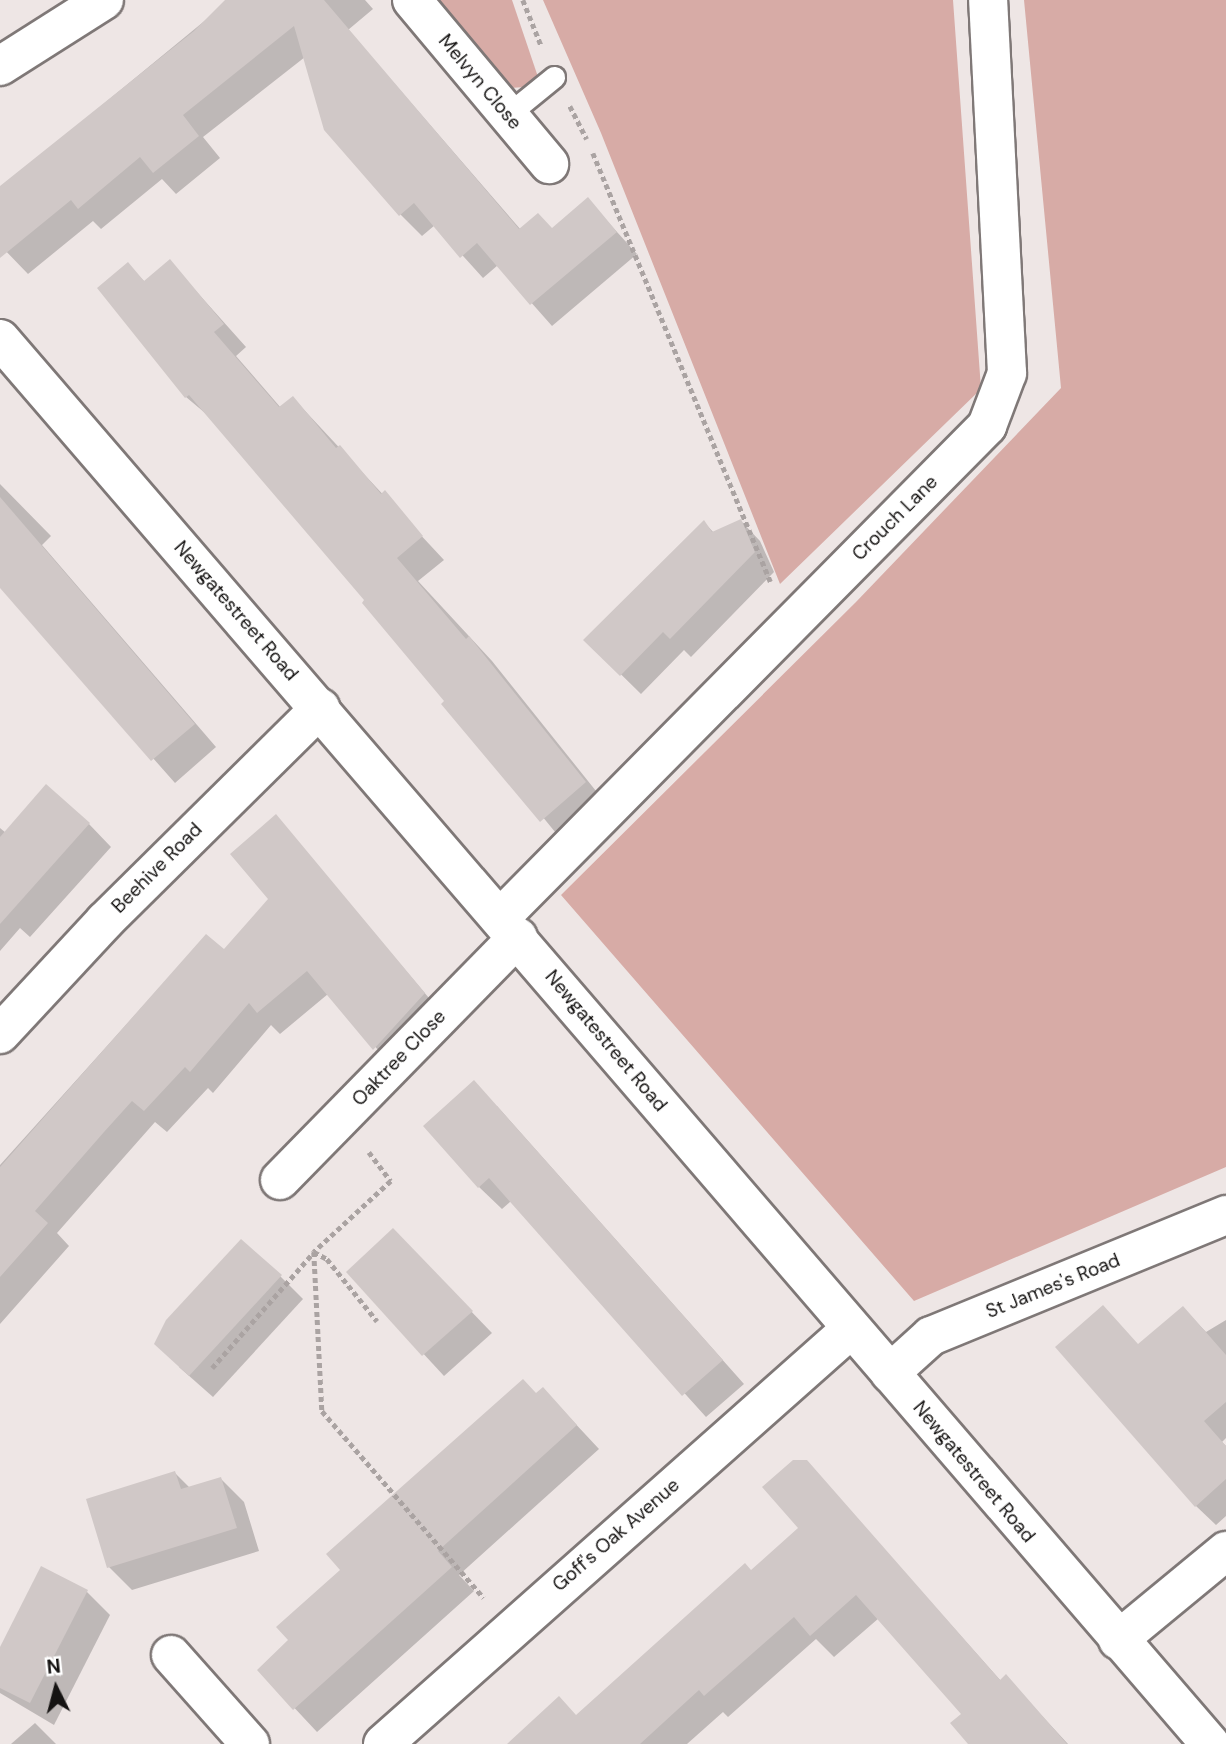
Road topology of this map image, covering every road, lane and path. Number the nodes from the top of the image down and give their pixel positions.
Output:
1 (104, 0) edge
2 (412, 0) edge
3 (523, 0) edge
4 (988, 0) edge
5 (0, 66) edge
6 (554, 76) junction
7 (506, 116) junction
8 (549, 164) dead end
9 (0, 340) edge
10 (790, 625) junction
11 (320, 708) junction
12 (509, 927) junction
13 (0, 1034) edge
14 (342, 1116) junction
15 (280, 1180) dead end
16 (1226, 1215) edge
17 (314, 1252) junction
18 (377, 1321) dead end
19 (851, 1329) junction
20 (212, 1368) dead end
21 (890, 1373) junction
22 (1226, 1551) edge
23 (510, 1627) junction
24 (1118, 1640) junction
25 (171, 1655) dead end
26 (250, 1744) edge
27 (383, 1744) edge
28 (1210, 1744) edge

1 - 5 street
2 - 7 street, Melvyn Close
3 - 6 path
4 - 10 street, Crouch Lane
6 - 7 lane
6 - 10 path
7 - 8 street, Melvyn Close
9 - 11 street, Newgatestreet Road
10 - 12 street, Crouch Lane
11 - 12 street, Newgatestreet Road
11 - 13 street, Beehive Road
12 - 14 street, Oaktree Close
12 - 19 street, Newgatestreet Road
14 - 15 street, Oaktree Close
14 - 17 path
16 - 21 street, St James's Road
17 - 18 path
17 - 20 path
17 - 23 path
19 - 21 street, Newgatestreet Road
19 - 23 street, Goff's Oak Avenue
21 - 24 street, Newgatestreet Road
22 - 24 street
23 - 27 street, Goff's Oak Avenue
24 - 28 street, Newgatestreet Road
25 - 26 street

